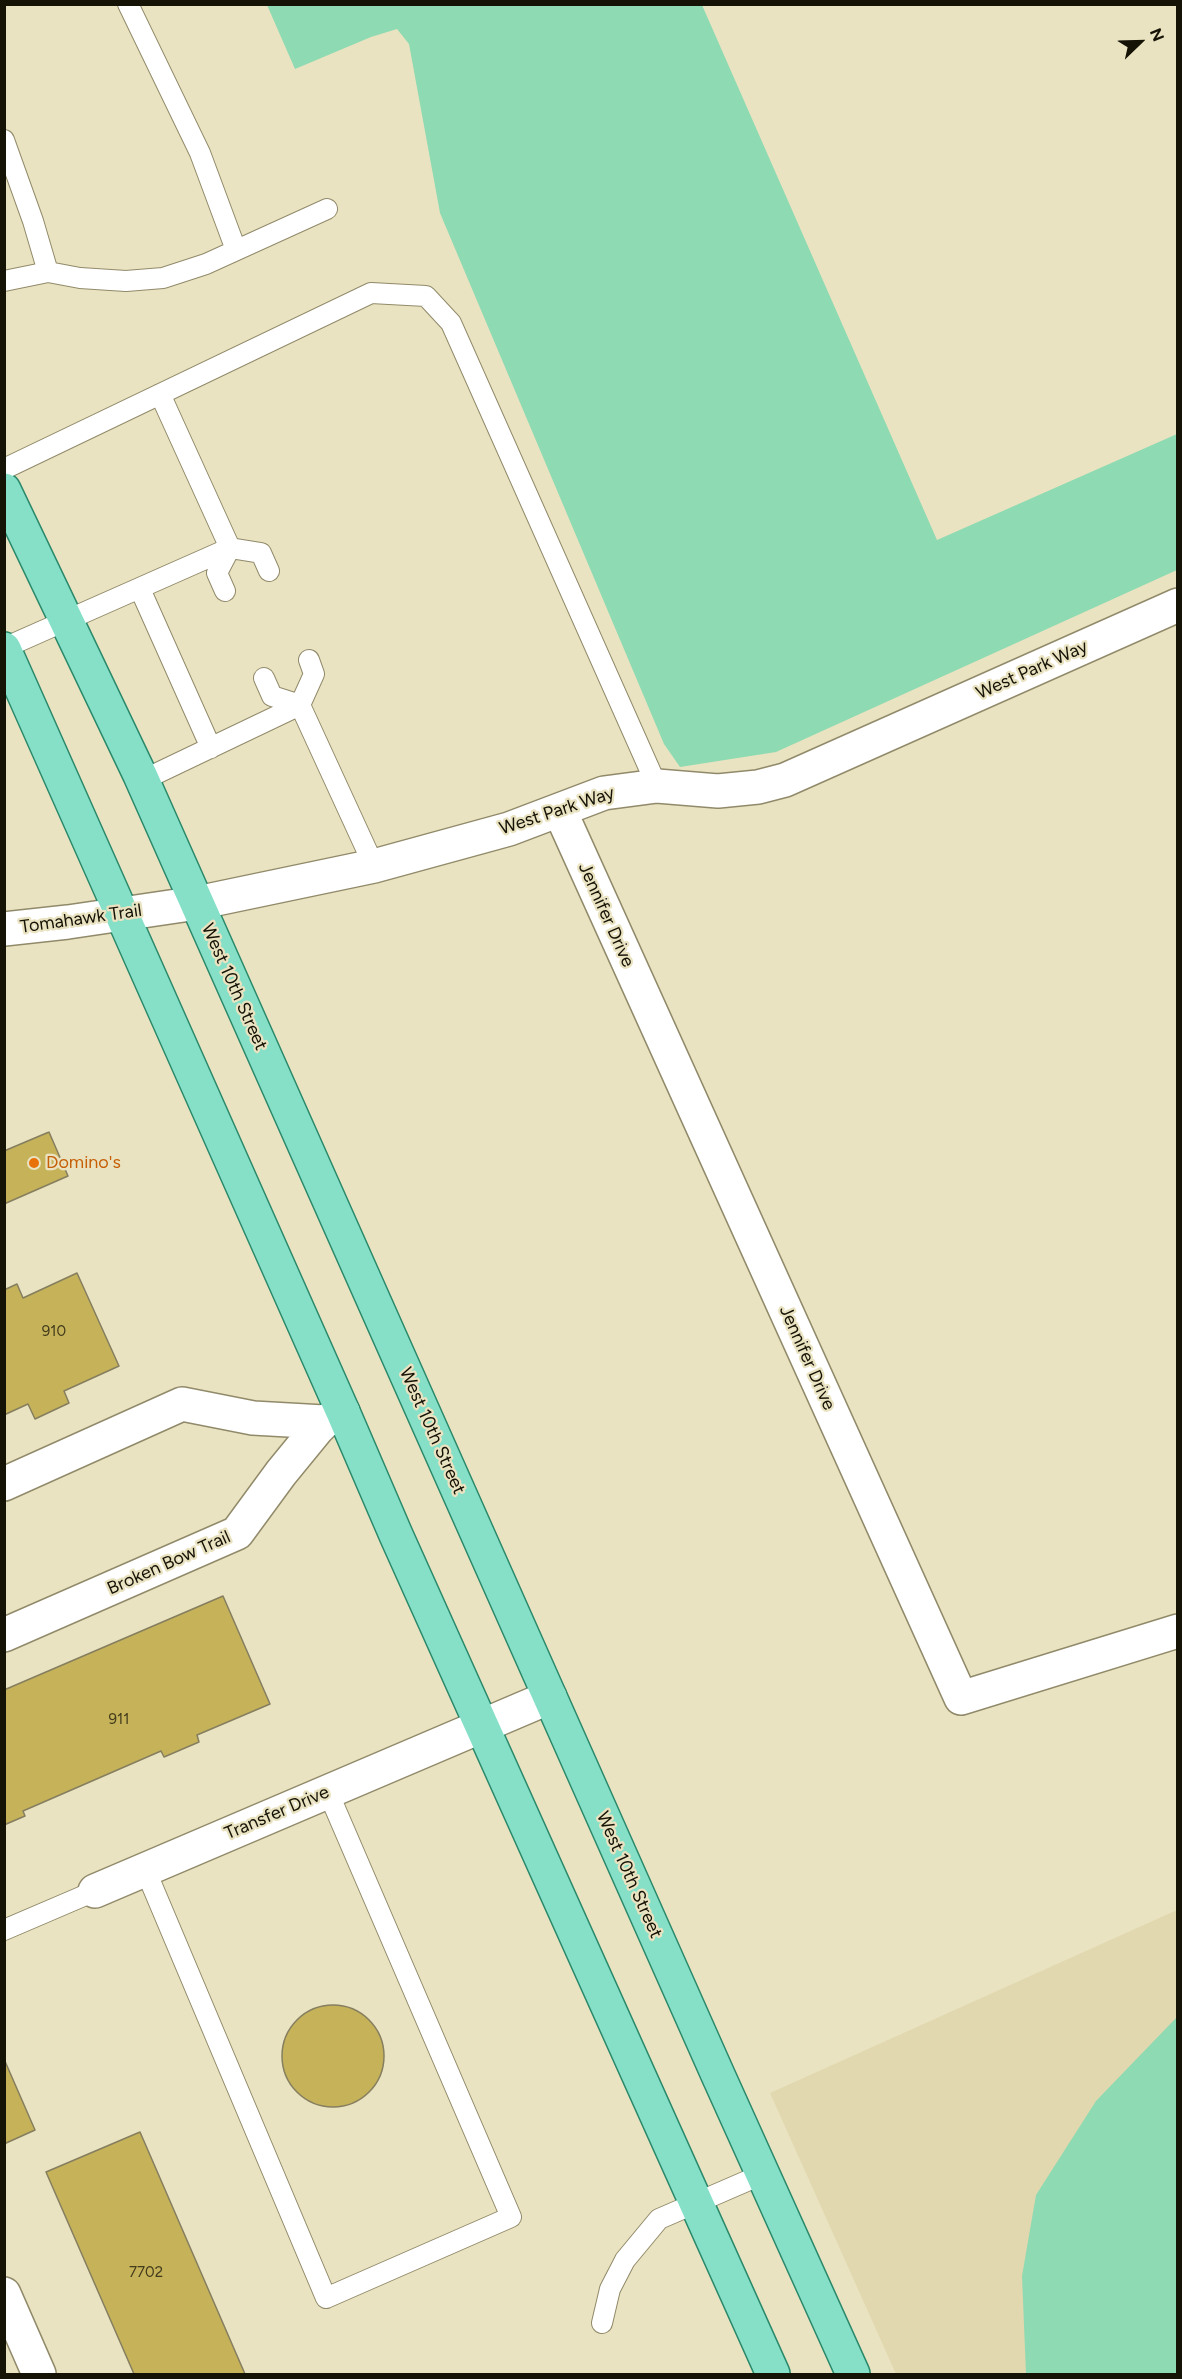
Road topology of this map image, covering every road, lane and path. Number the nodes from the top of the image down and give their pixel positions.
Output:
1 (128, 4) edge
2 (4, 140) edge
3 (327, 209) dead end
4 (236, 250) junction
5 (48, 272) junction
6 (4, 281) edge
7 (160, 394) junction
8 (4, 469) edge
9 (4, 490) edge
10 (230, 548) junction
11 (269, 571) dead end
12 (140, 590) junction
13 (225, 591) dead end
14 (1178, 605) edge
15 (68, 621) junction
16 (4, 648) edge
17 (309, 660) dead end
18 (264, 678) dead end
19 (300, 705) junction
20 (211, 748) junction
21 (143, 780) junction
22 (657, 786) junction
23 (560, 811) junction
24 (374, 866) junction
25 (197, 903) junction
26 (158, 908) joint
27 (121, 914) junction
28 (4, 929) edge
29 (334, 1417) junction
30 (4, 1484) edge
31 (1178, 1631) edge
32 (4, 1635) edge
33 (550, 1697) junction
34 (481, 1727) junction
35 (328, 1792) junction
36 (145, 1869) junction
37 (95, 1891) joint
38 (4, 1929) edge
39 (763, 2174) junction
40 (694, 2203) junction
41 (4, 2294) edge
42 (602, 2323) dead end
43 (39, 2374) edge
44 (773, 2374) edge
45 (853, 2374) edge

1 - 4 lane
2 - 5 lane
3 - 4 lane
4 - 5 lane
5 - 6 lane
7 - 8 lane
7 - 10 lane
7 - 22 lane
9 - 15 main road, West 10th Street
10 - 11 lane
10 - 12 lane
10 - 13 lane
12 - 15 lane
12 - 20 lane
14 - 22 street, West Park Way
15 - 16 lane
15 - 21 main road, West 10th Street
16 - 27 main road
17 - 19 lane
18 - 19 lane
19 - 20 lane
19 - 24 lane
20 - 21 lane
21 - 25 main road, West 10th Street
22 - 23 street, West Park Way
23 - 24 street, West Park Way
23 - 31 street, Jennifer Drive
24 - 25 street, West Park Way
25 - 26 street, West Park Way
25 - 33 main road, West 10th Street
26 - 27 street, Tomahawk Trail
27 - 28 street, Tomahawk Trail
27 - 29 main road
29 - 30 street
29 - 32 street, Broken Bow Trail
29 - 34 main road
33 - 34 street, Transfer Drive
33 - 39 main road, West 10th Street
34 - 35 street, Transfer Drive
34 - 40 main road
35 - 36 street, Transfer Drive
35 - 36 lane
36 - 37 street, Transfer Drive
37 - 38 lane, Transfer Drive
39 - 40 lane
39 - 45 main road, West 10th Street
40 - 42 lane
40 - 44 main road
41 - 43 street

